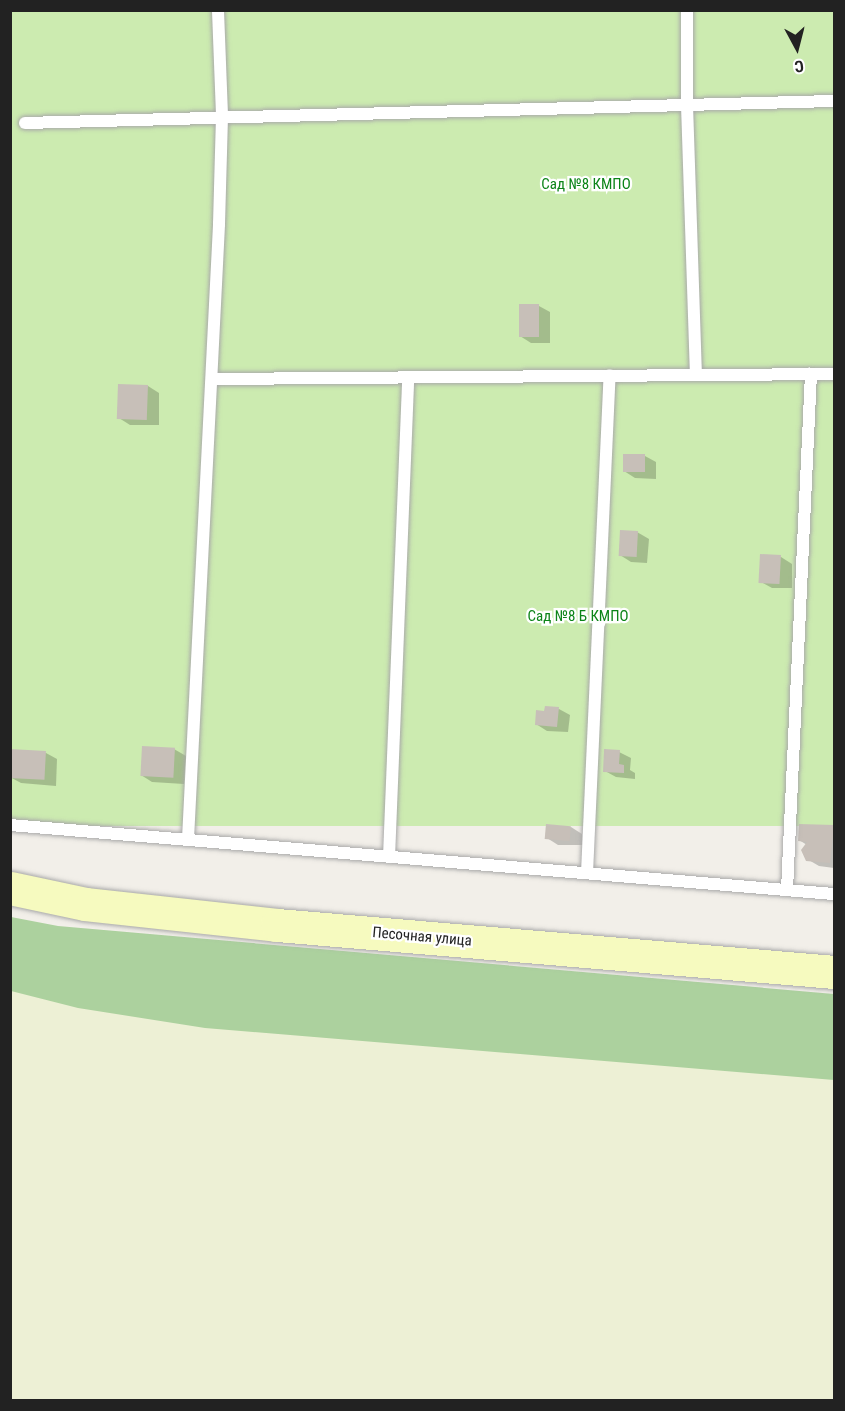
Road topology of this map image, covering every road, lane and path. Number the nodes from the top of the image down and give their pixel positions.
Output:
1 (218, 10) edge
2 (687, 10) edge
3 (834, 101) edge
4 (687, 105) junction
5 (222, 115) junction
6 (25, 123) dead end
7 (811, 374) junction
8 (834, 374) edge
9 (696, 375) junction
10 (610, 376) junction
11 (408, 378) junction
12 (212, 379) junction
13 (10, 825) edge
14 (188, 839) junction
15 (389, 857) junction
16 (587, 873) junction
17 (10, 888) edge
18 (787, 890) junction
19 (834, 894) edge
20 (834, 972) edge

1 - 5 lane
2 - 4 lane
3 - 4 lane
4 - 5 lane
4 - 9 lane
5 - 6 lane
5 - 12 lane
7 - 8 lane
7 - 9 lane
7 - 18 lane
9 - 10 lane
10 - 11 lane
10 - 16 lane
11 - 12 lane
11 - 15 lane
12 - 14 lane
13 - 14 lane
14 - 15 lane
15 - 16 lane
16 - 18 lane
17 - 20 main road, Песочная улица
18 - 19 lane

